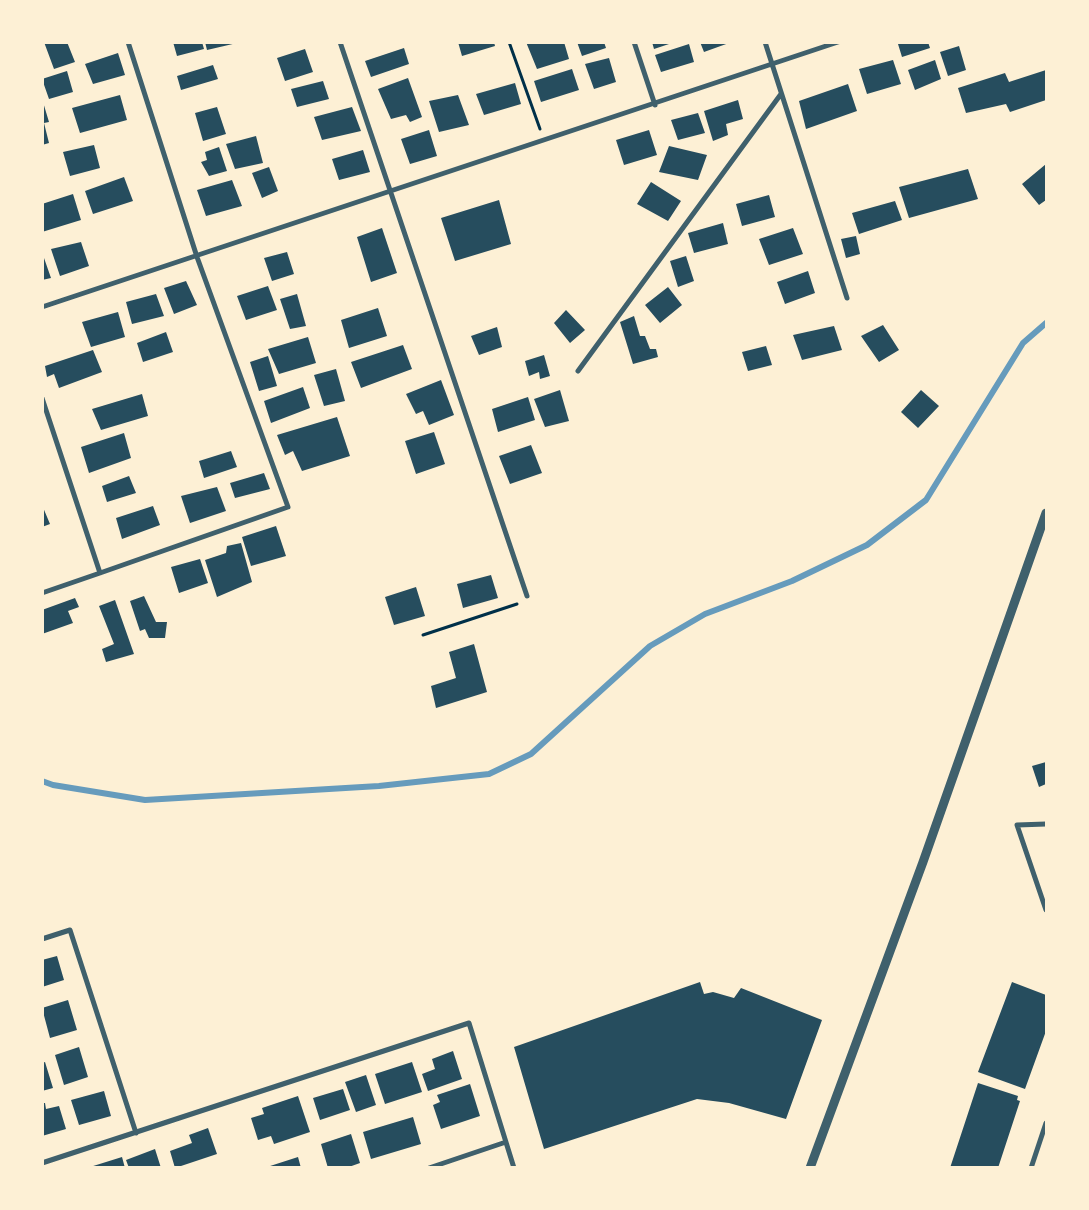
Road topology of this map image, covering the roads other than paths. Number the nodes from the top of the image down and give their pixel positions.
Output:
1 (128, 42) edge
2 (340, 42) edge
3 (634, 42) edge
4 (765, 42) edge
5 (838, 42) edge
6 (772, 65) junction
7 (781, 94) junction
8 (655, 105) junction
9 (390, 191) junction
10 (196, 257) junction
11 (847, 298) dead end
12 (42, 307) edge
13 (578, 371) dead end
14 (42, 398) edge
15 (1046, 514) edge
16 (100, 573) junction
17 (42, 593) edge
18 (527, 596) road end
19 (1046, 824) edge
20 (1046, 910) edge
21 (42, 939) edge
22 (1046, 1123) edge
23 (136, 1133) junction
24 (506, 1142) junction
25 (42, 1163) edge
26 (429, 1168) edge
27 (514, 1168) edge
28 (810, 1168) edge
29 (1031, 1168) edge

1 - 10 street
2 - 9 street
3 - 8 street
4 - 6 street
5 - 6 street
6 - 7 street
6 - 8 street
7 - 11 street
7 - 13 street
8 - 9 street
9 - 10 street
9 - 18 street
10 - 12 street
10 - 16 street
14 - 16 street
15 - 28 street
16 - 17 street
19 - 20 street
21 - 23 street
22 - 29 street
23 - 24 street
23 - 25 street
24 - 26 street
24 - 27 street

